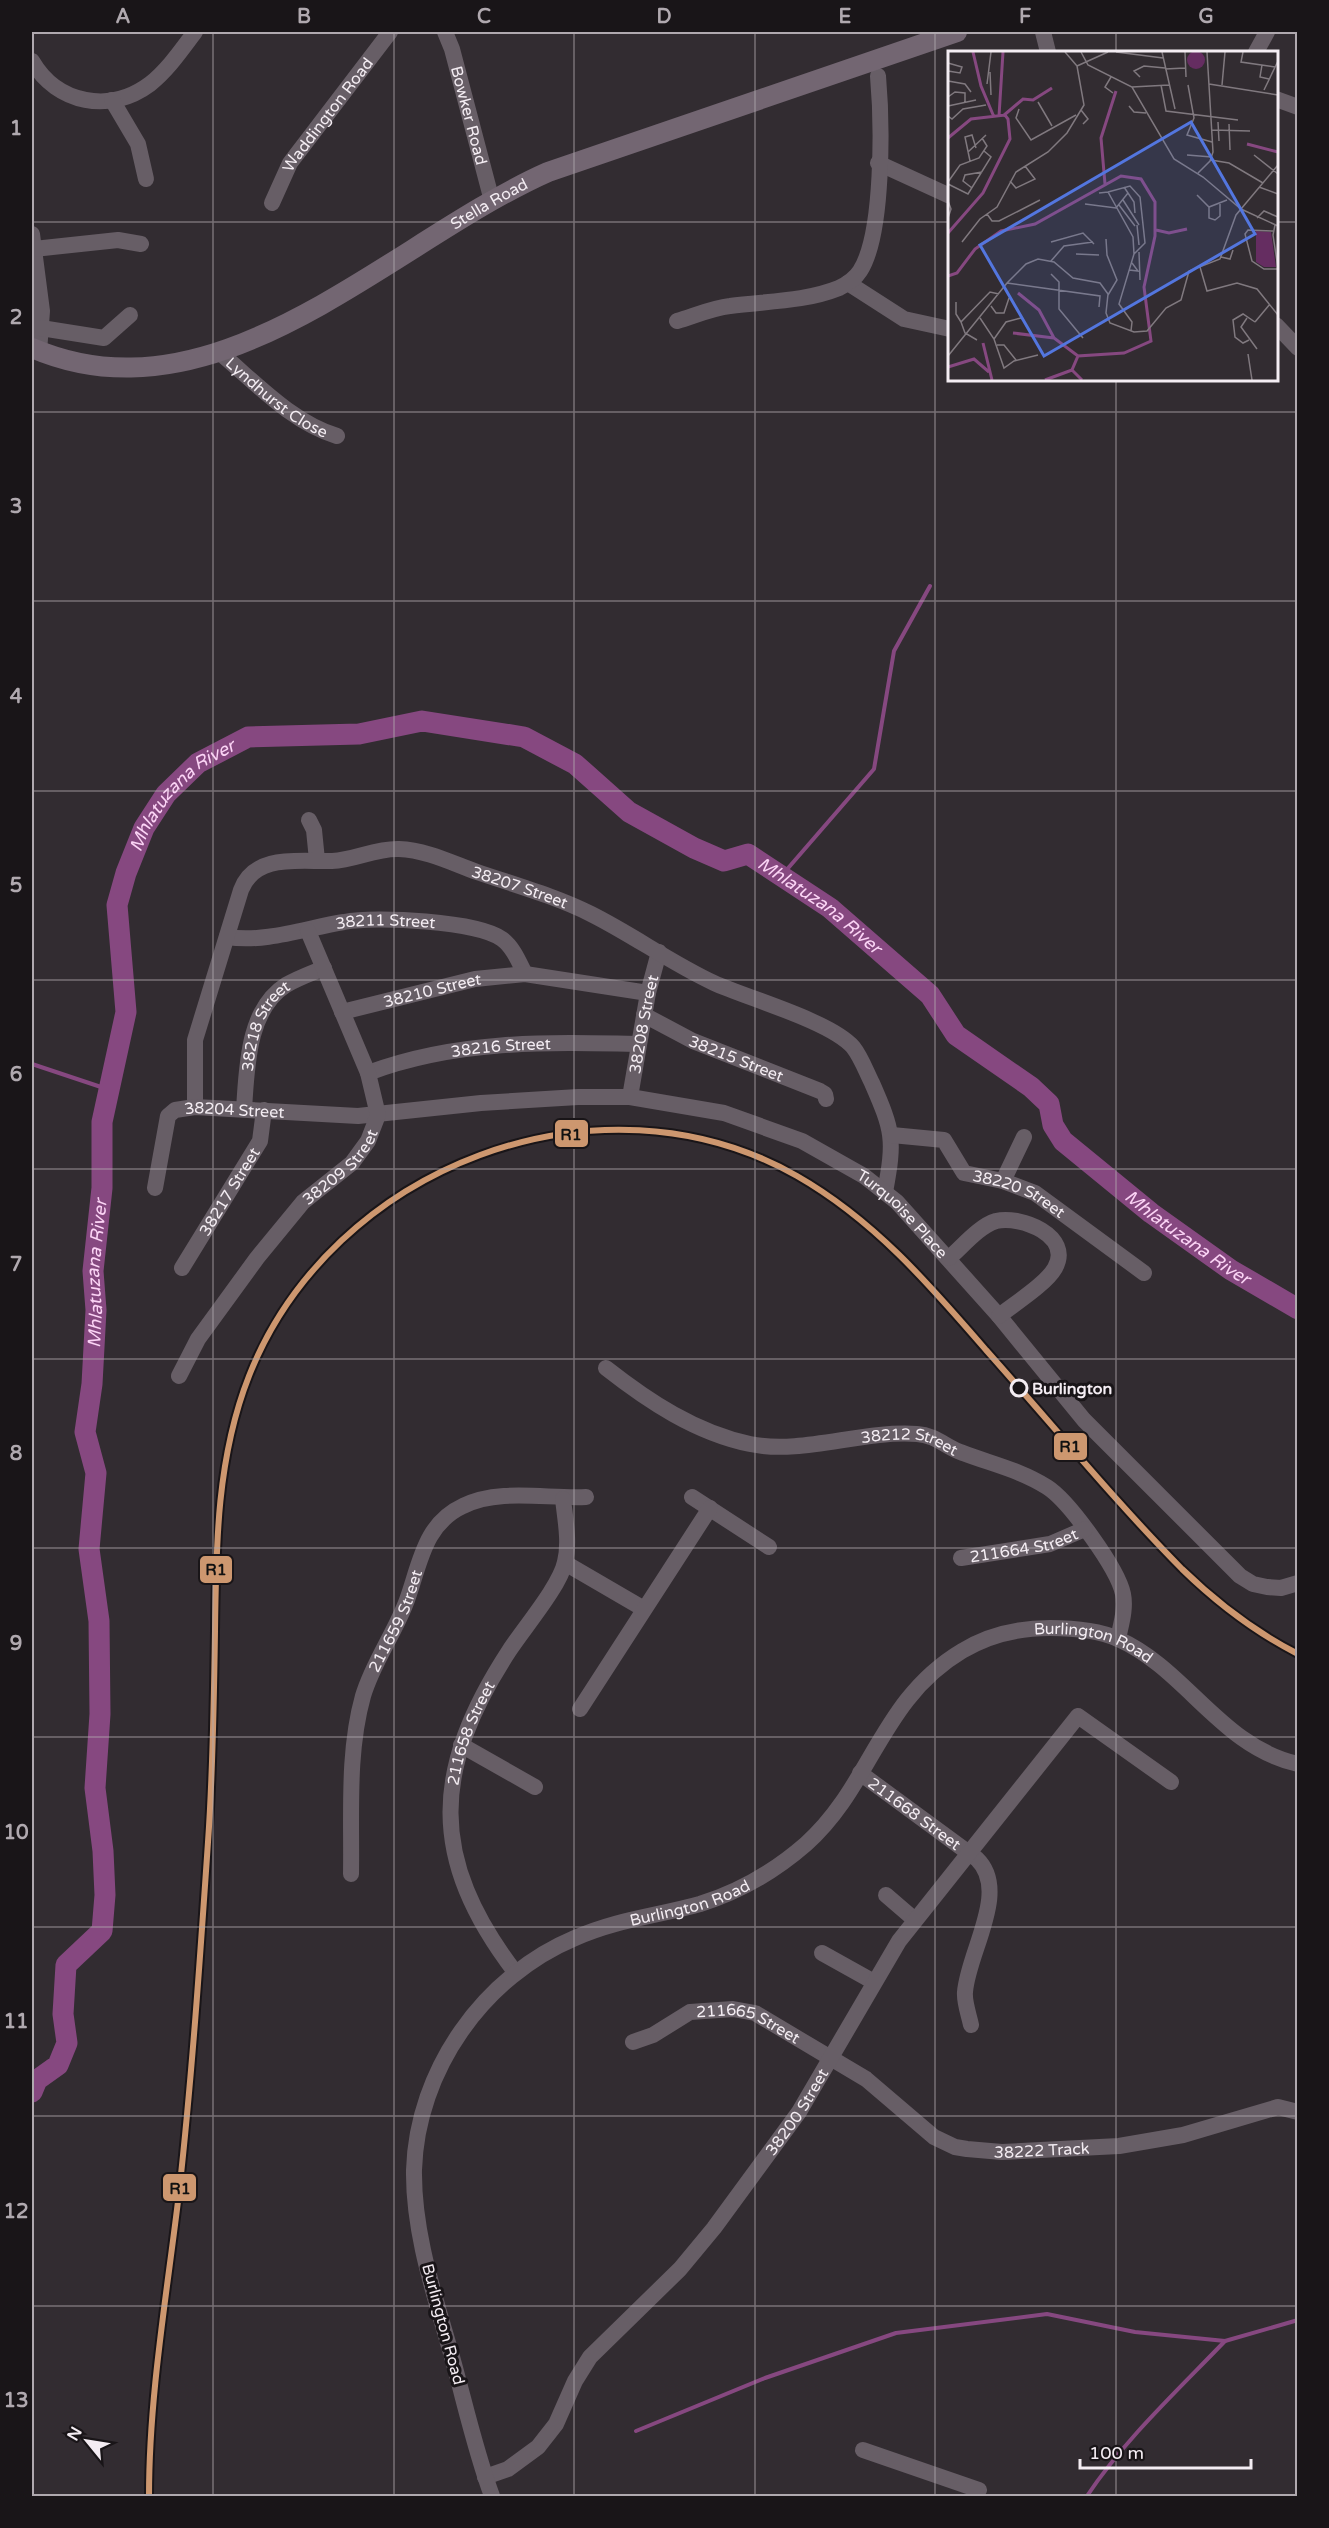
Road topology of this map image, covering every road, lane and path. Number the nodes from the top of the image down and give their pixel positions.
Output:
1 (195, 32) edge
2 (390, 32) edge
3 (445, 32) edge
4 (957, 32) edge
5 (1043, 32) edge
6 (1267, 32) edge
7 (1048, 51) edge
8 (1257, 51) edge
9 (32, 61) edge
10 (878, 76) dead end
11 (112, 100) junction
12 (1278, 100) edge
13 (1298, 107) edge
14 (878, 163) junction
15 (146, 179) dead end
16 (948, 195) edge
17 (492, 201) junction
18 (272, 203) dead end
19 (33, 241) edge
20 (141, 244) dead end
21 (848, 283) junction
22 (130, 315) dead end
23 (677, 321) dead end
24 (1278, 327) edge
25 (41, 328) junction
26 (948, 329) edge
27 (1298, 348) edge
28 (35, 350) edge
29 (219, 352) junction
30 (337, 436) dead end
31 (309, 820) dead end
32 (316, 860) junction
33 (308, 931) junction
34 (226, 937) junction
35 (659, 952) junction
36 (324, 968) junction
37 (525, 974) junction
38 (648, 993) junction
39 (342, 1012) junction
40 (644, 1016) junction
41 (638, 1044) junction
42 (368, 1072) junction
43 (630, 1097) junction
44 (826, 1099) dead end
45 (195, 1107) junction
46 (244, 1109) junction
47 (264, 1110) junction
48 (378, 1115) junction
49 (892, 1136) junction
50 (1024, 1137) dead end
51 (1003, 1181) junction
52 (155, 1188) dead end
53 (885, 1192) junction
54 (949, 1258) junction
55 (182, 1268) dead end
56 (1144, 1273) dead end
57 (999, 1316) junction
58 (606, 1368) dead end
59 (179, 1376) dead end
60 (586, 1497) dead end
61 (692, 1497) dead end
62 (563, 1498) junction
63 (710, 1508) junction
64 (1085, 1529) junction
65 (769, 1547) dead end
66 (962, 1558) dead end
67 (565, 1563) junction
68 (1298, 1583) edge
69 (644, 1609) junction
70 (1118, 1639) junction
71 (580, 1708) dead end
72 (460, 1745) junction
73 (1292, 1763) edge
74 (860, 1773) junction
75 (1171, 1782) dead end
76 (535, 1787) dead end
77 (970, 1853) junction
78 (351, 1874) dead end
79 (886, 1895) dead end
80 (915, 1920) junction
81 (822, 1953) dead end
82 (515, 1972) junction
83 (874, 1982) junction
84 (971, 2025) dead end
85 (633, 2043) dead end
86 (830, 2058) junction
87 (1298, 2112) edge
88 (863, 2450) dead end
89 (485, 2477) junction
90 (948, 2480) junction
91 (979, 2490) dead end
92 (492, 2496) edge
93 (942, 2496) edge

1 - 11 street
2 - 18 street, Waddington Road
3 - 17 street, Bowker Road
4 - 17 main road, Stella Road
5 - 7 street
6 - 8 street
9 - 11 street
10 - 14 street
11 - 15 street
12 - 13 street
14 - 16 street
14 - 21 street
17 - 29 main road, Stella Road
19 - 20 street
19 - 25 street
21 - 23 street
21 - 26 street
22 - 25 street
24 - 27 street
25 - 28 street
28 - 29 main road, Stella Road
29 - 30 street, Lyndhurst Close
31 - 32 street
32 - 34 street, 38207 Street
32 - 35 street, 38207 Street
33 - 34 street, 38211 Street
33 - 36 street, 38209 Street
33 - 37 street, 38211 Street
34 - 45 street, 38207 Street
35 - 38 street, 38208 Street
35 - 49 street, 38207 Street
36 - 39 street, 38209 Street
36 - 46 street, 38218 Street
37 - 38 street, 38210 Street
37 - 39 street, 38210 Street
38 - 40 street, 38208 Street
39 - 42 street, 38209 Street
40 - 41 street, 38208 Street
40 - 44 street, 38215 Street
41 - 42 street, 38216 Street
41 - 43 street, 38208 Street
42 - 48 street, 38209 Street
43 - 48 street, Turquoise Place
43 - 53 street, Turquoise Place
45 - 46 street, 38204 Street
45 - 52 street, 38204 Street
46 - 47 street, 38204 Street
47 - 48 street, 38204 Street
47 - 55 street, 38217 Street
48 - 59 street, 38209 Street
49 - 51 street, 38220 Street
49 - 53 street, 38207 Street
50 - 51 street
51 - 56 street, 38220 Street
53 - 54 street, Turquoise Place
54 - 57 street, Turquoise Place
54 - 57 street
57 - 68 street, Turquoise Place
58 - 64 street, 38212 Street
60 - 62 street, 211659 Street
61 - 63 street
62 - 67 street
62 - 78 street, 211659 Street
63 - 65 street
63 - 69 street
64 - 66 street, 211664 Street
64 - 70 street, 38212 Street
67 - 69 street
67 - 72 street, 211658 Street
69 - 71 street
70 - 73 street, Burlington Road
70 - 74 street, Burlington Road
72 - 76 street
72 - 82 street, 211658 Street
74 - 77 street, 211668 Street
74 - 82 street, Burlington Road
75 - 77 street, 38200 Street
77 - 80 street, 38200 Street
77 - 84 street, 211668 Street
79 - 80 street
80 - 83 street, 38200 Street
81 - 83 street
82 - 89 street, Burlington Road
83 - 86 street, 38200 Street
85 - 86 street, 211665 Street
86 - 87 street, 38222 Track
86 - 89 street, 38200 Street
88 - 90 street
89 - 92 street, Burlington Road
90 - 91 street
90 - 93 street

